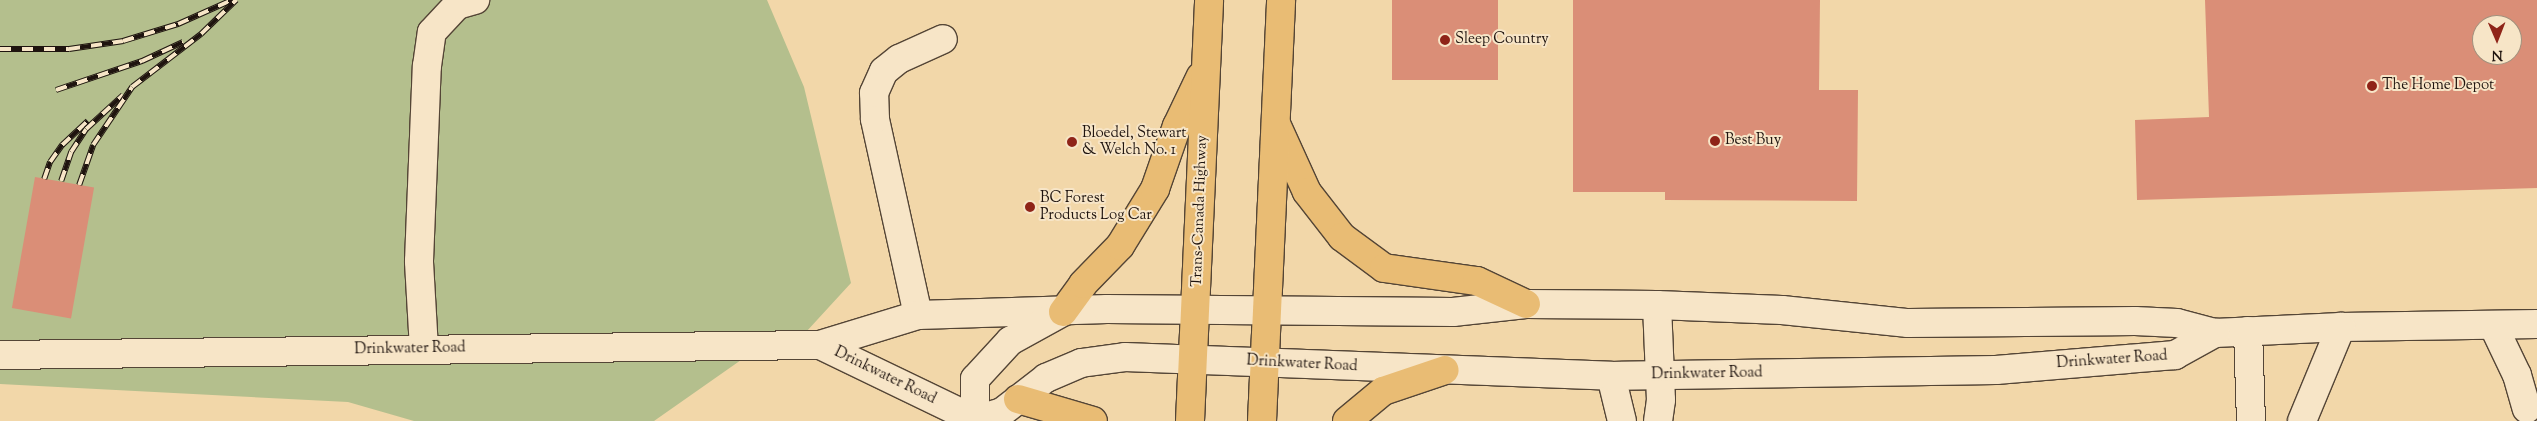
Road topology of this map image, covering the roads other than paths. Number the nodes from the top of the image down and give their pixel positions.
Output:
1 (1209, 0) edge
2 (1281, 0) edge
3 (462, 2) edge
4 (943, 39) dead end
5 (1206, 65) junction
6 (1274, 120) junction
7 (1526, 304) junction
8 (1657, 305) junction
9 (1062, 312) junction
10 (1195, 312) junction
11 (1267, 312) junction
12 (918, 315) junction
13 (2493, 324) junction
14 (2537, 324) edge
15 (2341, 326) junction
16 (2248, 331) junction
17 (2215, 333) junction
18 (820, 345) junction
19 (424, 349) junction
20 (0, 354) edge
21 (1193, 358) junction
22 (1265, 362) junction
23 (1445, 370) junction
24 (2537, 373) edge
25 (1660, 374) junction
26 (1611, 376) junction
27 (1018, 399) junction
28 (2527, 415) edge
29 (976, 421) edge
30 (1093, 421) edge
31 (1190, 421) edge
32 (1262, 421) edge
33 (1347, 421) edge
34 (1622, 421) edge
35 (1658, 421) edge
36 (2251, 421) edge
37 (2302, 421) edge

1 - 5 highway, Trans-Canada Highway
2 - 6 highway
3 - 19 street
4 - 12 street
5 - 9 highway
5 - 10 highway, Trans-Canada Highway
6 - 7 highway
6 - 11 highway
7 - 8 street, Drinkwater Road
7 - 11 street, Drinkwater Road
8 - 17 street, Drinkwater Road
8 - 25 street
9 - 10 street, Drinkwater Road
9 - 12 street, Drinkwater Road
9 - 29 street
10 - 11 street, Drinkwater Road
10 - 21 highway, Trans-Canada Highway
11 - 22 highway
12 - 18 street, Drinkwater Road
13 - 14 street, Drinkwater Road
13 - 15 street, Drinkwater Road
13 - 28 street
15 - 16 street, Drinkwater Road
15 - 37 street
16 - 17 street, Drinkwater Road
16 - 36 street
17 - 25 street, Drinkwater Road
18 - 19 street, Drinkwater Road
18 - 29 street, Drinkwater Road
19 - 20 street, Drinkwater Road
21 - 22 street, Drinkwater Road
21 - 27 street, Drinkwater Road
21 - 31 highway, Trans-Canada Highway
22 - 23 street, Drinkwater Road
22 - 32 highway
23 - 26 street, Drinkwater Road
23 - 33 highway
24 - 28 street
25 - 26 street, Drinkwater Road
25 - 35 street
26 - 34 street
27 - 29 street, Drinkwater Road
27 - 30 highway

